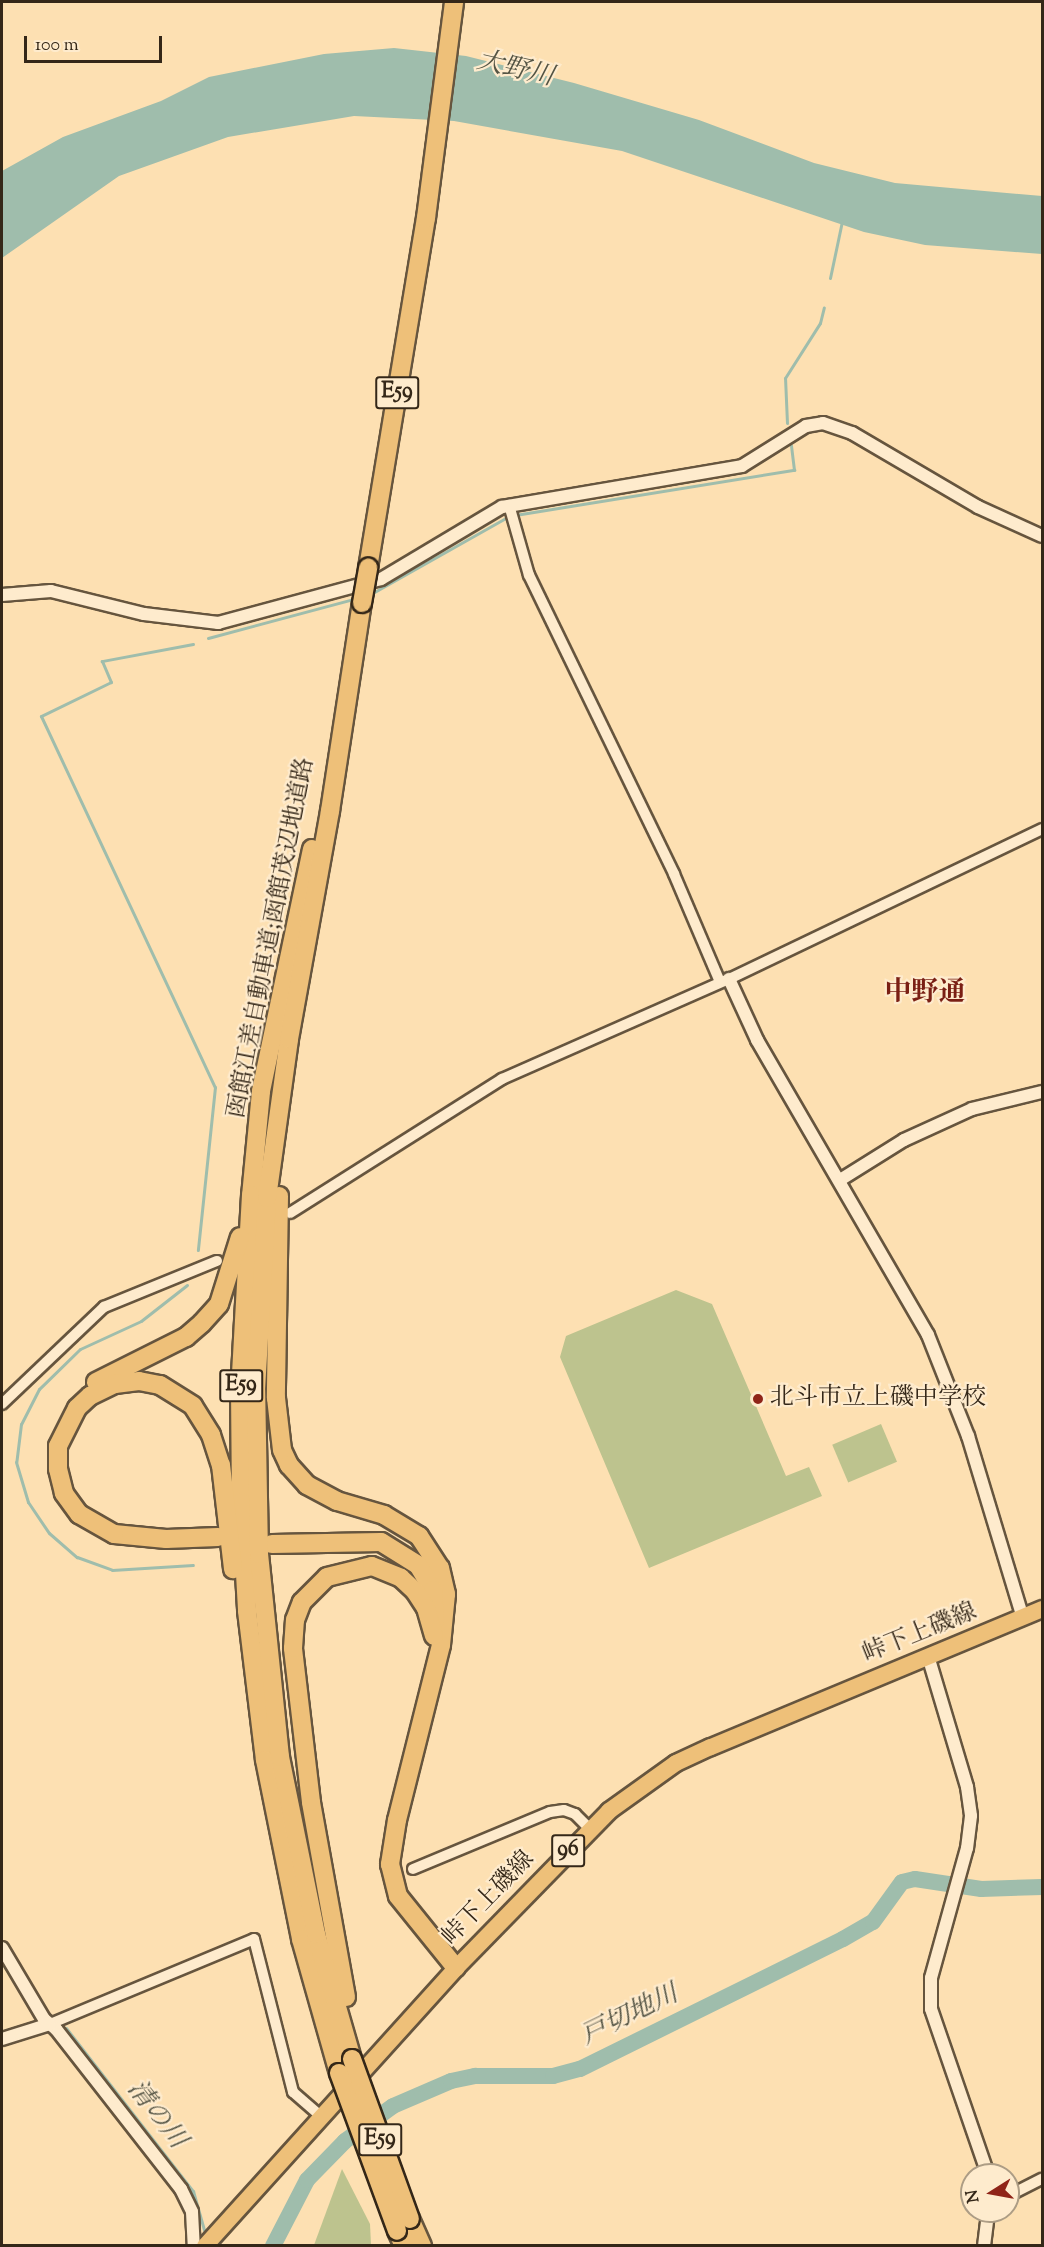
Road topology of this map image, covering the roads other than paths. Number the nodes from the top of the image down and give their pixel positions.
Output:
1 (454, 2) edge
2 (510, 513) junction
3 (1042, 536) edge
4 (2, 595) edge
5 (346, 698) junction
6 (1042, 828) edge
7 (724, 981) junction
8 (289, 1039) junction
9 (1042, 1092) edge
10 (840, 1180) junction
11 (251, 1195) junction
12 (290, 1213) dead end
13 (217, 1261) dead end
14 (2, 1404) edge
15 (446, 1594) junction
16 (1042, 1610) edge
17 (1023, 1618) junction
18 (434, 1636) junction
19 (928, 1656) junction
20 (265, 1760) junction
21 (590, 1829) junction
22 (413, 1869) dead end
23 (2, 1948) edge
24 (456, 1968) junction
25 (50, 2024) junction
26 (2, 2039) edge
27 (356, 2056) junction
28 (321, 2116) junction
29 (984, 2163) edge
30 (1042, 2179) edge
31 (1020, 2190) edge
32 (987, 2223) edge
33 (404, 2232) edge
34 (194, 2246) edge
35 (205, 2246) edge
36 (422, 2246) edge
37 (984, 2246) edge

1 - 5 highway, 函館江差自動車道;函館茂辺地道路 / E59, bridge
2 - 3 street
2 - 4 street
2 - 7 street
5 - 8 highway, 函館江差自動車道;函館茂辺地道路 / E59
5 - 11 highway, 函館江差自動車道;函館茂辺地道路 / E59
6 - 7 street
7 - 10 street
7 - 12 street
8 - 15 highway
8 - 27 highway, 函館江差自動車道;函館茂辺地道路 / E59
9 - 10 street
10 - 17 street
11 - 20 highway, 函館江差自動車道;函館茂辺地道路 / E59
11 - 20 highway
13 - 14 street
15 - 18 highway
15 - 24 highway
16 - 17 main road, 峠下上磯線 / 96
17 - 19 main road, 峠下上磯線 / 96
18 - 24 highway
18 - 27 highway
19 - 21 main road, 峠下上磯線 / 96
19 - 29 street
20 - 33 highway, 函館江差自動車道;函館茂辺地道路 / E59, bridge
21 - 22 street
21 - 24 main road, 峠下上磯線 / 96
23 - 25 street
24 - 28 main road, 峠下上磯線 / 96
25 - 26 street
25 - 28 street
25 - 34 street
27 - 33 highway, 函館江差自動車道;函館茂辺地道路 / E59, bridge
28 - 35 main road, 峠下上磯線 / 96
30 - 31 street
32 - 37 street
33 - 36 highway, 函館江差自動車道;函館茂辺地道路 / E59

